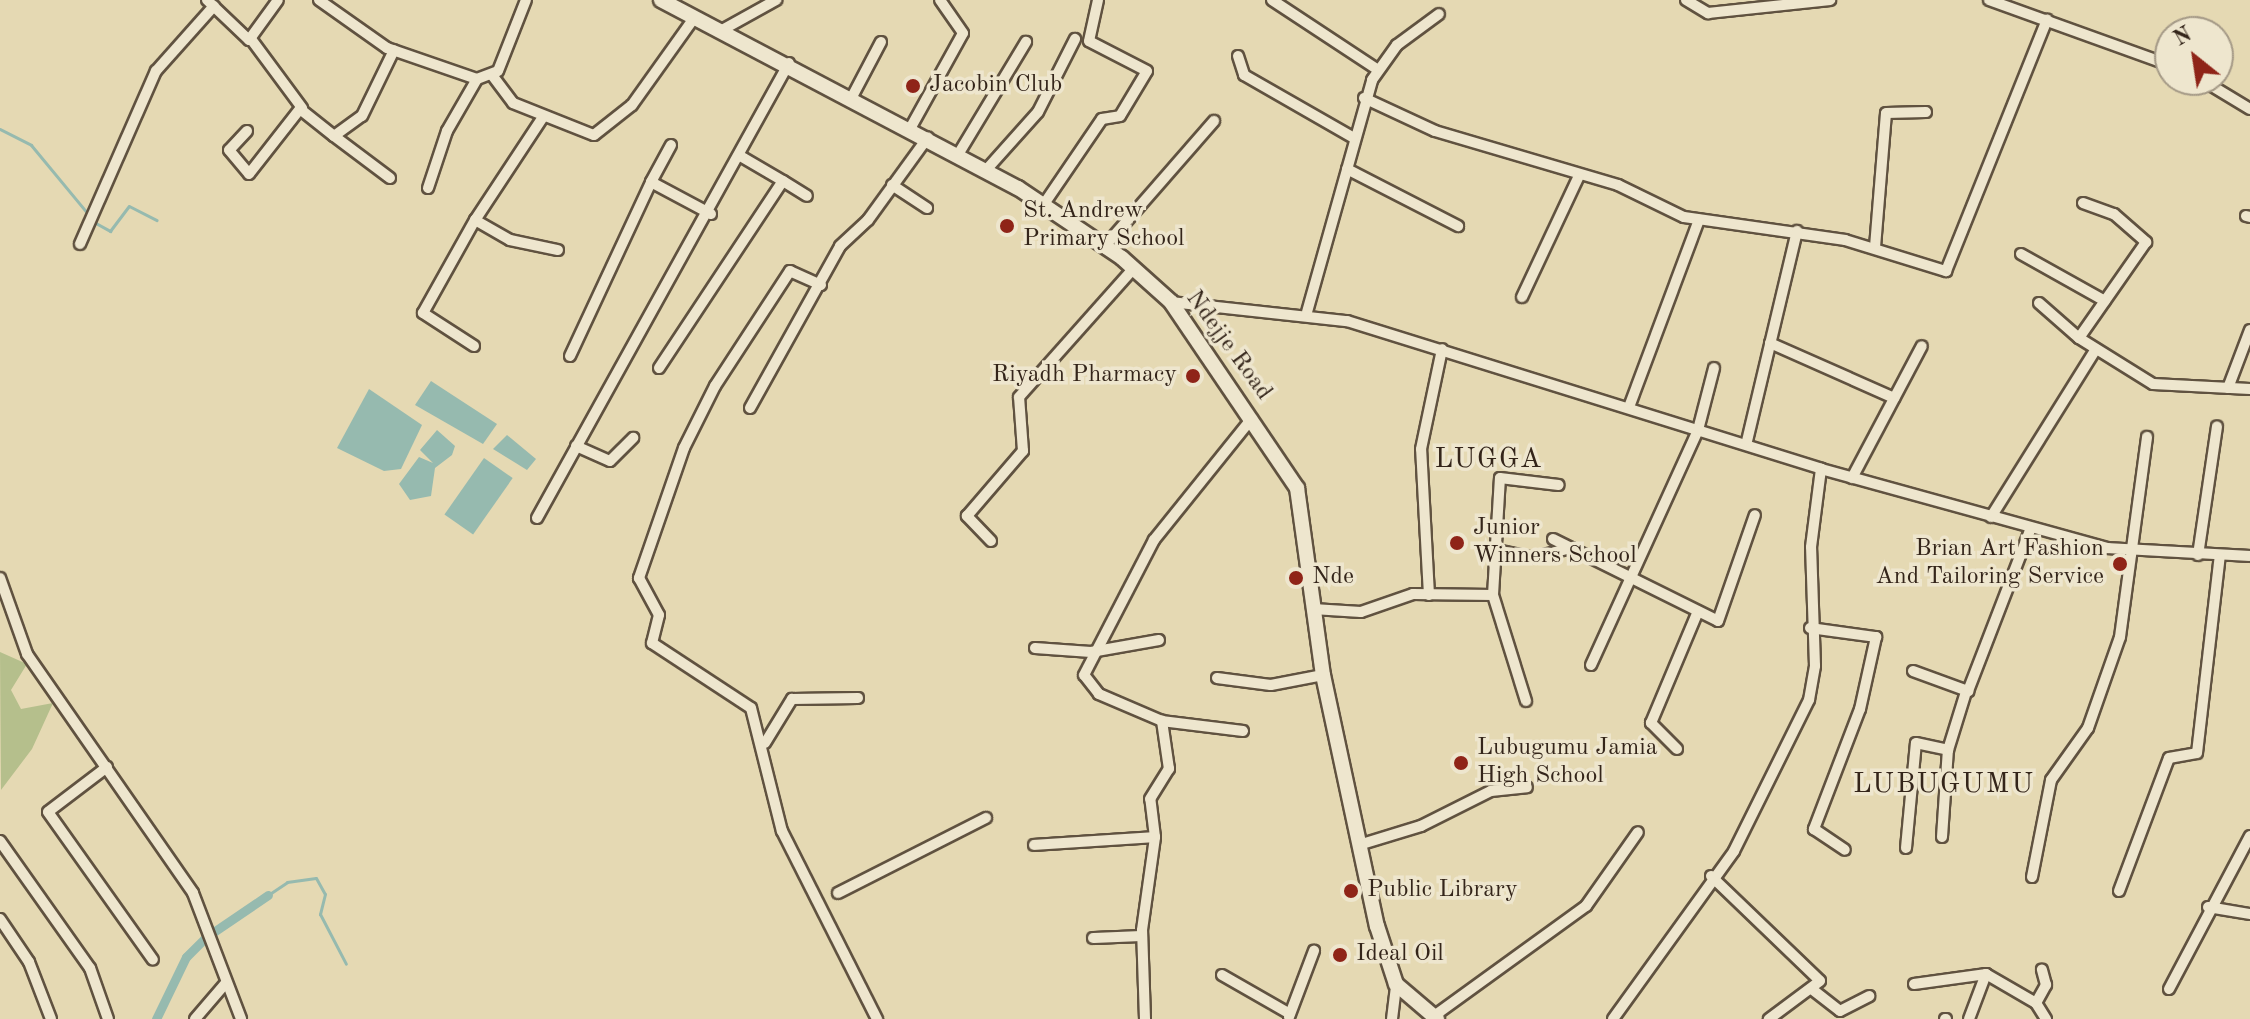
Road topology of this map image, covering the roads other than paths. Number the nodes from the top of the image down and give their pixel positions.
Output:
1 (278, 0) edge
2 (319, 0) edge
3 (526, 0) edge
4 (661, 0) edge
5 (776, 0) edge
6 (940, 0) edge
7 (1098, 0) edge
8 (1272, 0) edge
9 (1686, 0) edge
10 (1830, 0) edge
11 (1989, 0) edge
12 (210, 3) edge
13 (1439, 14) dead end
14 (694, 18) junction
15 (2047, 20) junction
16 (724, 29) junction
17 (251, 39) junction
18 (1075, 39) dead end
19 (881, 42) dead end
20 (1026, 42) dead end
21 (394, 50) junction
22 (1238, 56) dead end
23 (2154, 59) edge
24 (789, 63) junction
25 (1378, 70) junction
26 (492, 75) junction
27 (477, 79) junction
28 (853, 95) junction
29 (2228, 96) edge
30 (1364, 98) junction
31 (302, 108) junction
32 (2250, 109) edge
33 (1926, 112) dead end
34 (543, 117) junction
35 (1214, 121) dead end
36 (911, 127) junction
37 (247, 131) dead end
38 (929, 135) junction
39 (334, 136) junction
40 (1354, 138) junction
41 (671, 145) dead end
42 (959, 153) junction
43 (742, 157) junction
44 (987, 169) junction
45 (1347, 169) junction
46 (1579, 176) junction
47 (390, 178) dead end
48 (783, 181) junction
49 (651, 182) junction
50 (892, 185) junction
51 (428, 188) dead end
52 (807, 196) dead end
53 (2083, 203) dead end
54 (1044, 204) junction
55 (927, 208) dead end
56 (711, 214) junction
57 (475, 220) junction
58 (1699, 220) junction
59 (1458, 226) dead end
60 (1797, 231) junction
61 (80, 244) dead end
62 (1105, 246) junction
63 (1875, 247) junction
64 (558, 250) dead end
65 (2021, 254) dead end
66 (1134, 268) junction
67 (821, 285) junction
68 (1522, 297) dead end
69 (2105, 301) junction
70 (1171, 302) junction
71 (2039, 303) dead end
72 (1307, 312) junction
73 (2250, 330) edge
74 (2079, 338) junction
75 (1770, 343) junction
76 (474, 346) dead end
77 (1922, 346) dead end
78 (1442, 349) junction
79 (2094, 352) junction
80 (570, 356) dead end
81 (659, 368) dead end
82 (1714, 368) dead end
83 (2228, 388) junction
84 (2250, 389) edge
85 (1894, 398) junction
86 (1629, 407) junction
87 (750, 408) dead end
88 (1252, 418) junction
89 (2217, 426) dead end
90 (1698, 430) junction
91 (2147, 437) dead end
92 (633, 438) dead end
93 (1747, 441) junction
94 (576, 446) junction
95 (1821, 469) junction
96 (1852, 478) junction
97 (1559, 485) dead end
98 (1755, 515) dead end
99 (1991, 517) junction
100 (537, 518) dead end
101 (2031, 528) junction
102 (1553, 539) dead end
103 (991, 541) dead end
104 (1571, 548) junction
105 (1496, 550) junction
106 (2128, 553) junction
107 (2198, 555) junction
108 (2220, 555) junction
109 (2250, 556) edge
110 (1631, 576) junction
111 (0, 578) edge
112 (1429, 595) junction
113 (1493, 595) junction
114 (1313, 609) junction
115 (1698, 611) junction
116 (1810, 628) junction
117 (1159, 640) dead end
118 (1035, 648) dead end
119 (1091, 652) junction
120 (1591, 665) dead end
121 (1913, 671) dead end
122 (1323, 675) junction
123 (1217, 678) dead end
124 (1966, 692) junction
125 (858, 698) dead end
126 (1526, 701) dead end
127 (1162, 721) junction
128 (1243, 731) dead end
129 (765, 743) junction
130 (1677, 749) dead end
131 (1948, 750) junction
132 (107, 767) junction
133 (1527, 787) dead end
134 (986, 818) dead end
135 (1638, 832) dead end
136 (2250, 836) edge
137 (1155, 837) junction
138 (1942, 837) dead end
139 (0, 841) edge
140 (1362, 844) junction
141 (1034, 845) dead end
142 (1906, 848) dead end
143 (1845, 850) dead end
144 (1711, 876) junction
145 (2032, 877) dead end
146 (2119, 891) dead end
147 (838, 893) dead end
148 (2208, 907) junction
149 (2250, 914) edge
150 (0, 919) edge
151 (1142, 936) junction
152 (1093, 938) dead end
153 (1314, 951) dead end
154 (153, 960) dead end
155 (2042, 970) dead end
156 (1986, 974) junction
157 (1222, 975) dead end
158 (226, 983) junction
159 (1396, 984) junction
160 (1914, 984) dead end
161 (2169, 989) dead end
162 (1813, 990) junction
163 (1869, 996) dead end
164 (2036, 1003) junction
165 (1289, 1016) edge
166 (1436, 1018) edge
167 (51, 1019) edge
168 (108, 1019) edge
169 (195, 1019) edge
170 (241, 1019) edge
171 (877, 1019) edge
172 (1145, 1019) edge
173 (1392, 1019) edge
174 (1613, 1019) edge
175 (1769, 1019) edge
176 (1969, 1019) edge
177 (2046, 1019) edge

1 - 17 street
2 - 21 street
3 - 26 street
4 - 14 street, Ndejje Road
5 - 16 street
6 - 36 street
7 - 54 street
8 - 25 street
9 - 10 street
11 - 15 street
12 - 17 street
12 - 61 street
13 - 25 street
14 - 16 street, Ndejje Road
14 - 34 street
15 - 23 street
15 - 63 street
16 - 24 street, Ndejje Road
17 - 31 street
18 - 44 street
19 - 28 street
20 - 42 street
21 - 27 street
21 - 39 street
22 - 40 street
24 - 28 street, Ndejje Road
24 - 43 street
25 - 30 street
26 - 27 street
26 - 34 street
27 - 51 street
28 - 36 street, Ndejje Road
29 - 32 street
30 - 40 street
30 - 46 street
31 - 37 street
31 - 39 street
33 - 63 street
34 - 57 street
35 - 62 street
36 - 38 street, Ndejje Road
38 - 42 street, Ndejje Road
38 - 50 street
39 - 47 street
40 - 45 street
41 - 49 street
42 - 44 street, Ndejje Road
43 - 48 street
43 - 56 street
44 - 54 street, Ndejje Road
45 - 59 street
45 - 72 street
46 - 58 street
46 - 68 street
48 - 52 street
48 - 81 street
49 - 56 street
49 - 80 street
50 - 55 street
50 - 67 street
53 - 69 street
54 - 62 street, Ndejje Road
56 - 94 street
57 - 64 street
57 - 76 street
58 - 60 street
58 - 86 street
60 - 63 street
60 - 75 street
62 - 66 street, Ndejje Road
65 - 69 street
66 - 70 street, Ndejje Road
66 - 103 street
67 - 87 street
67 - 129 street
69 - 74 street
70 - 72 street
70 - 88 street, Ndejje Road
71 - 74 street
72 - 78 street
73 - 83 street
74 - 79 street
75 - 85 street
75 - 93 street
77 - 85 street
78 - 86 street
78 - 112 street
79 - 83 street
79 - 99 street
82 - 90 street
83 - 84 street
85 - 96 street
86 - 90 street
88 - 114 street, Ndejje Road
88 - 119 street
89 - 107 street
90 - 93 street
90 - 110 street
91 - 106 street
92 - 94 street
93 - 95 street
94 - 100 street
95 - 96 street
95 - 116 street
96 - 99 street
97 - 105 street
98 - 115 street
99 - 101 street
101 - 106 street
101 - 124 street
102 - 104 street
104 - 105 street
104 - 110 street
105 - 113 street
106 - 107 street
106 - 145 street
107 - 108 street
108 - 109 street
108 - 146 street
110 - 115 street
110 - 120 street
111 - 132 street
112 - 113 street
112 - 114 street
113 - 126 street
114 - 122 street, Ndejje Road
115 - 130 street
116 - 143 street
116 - 144 street
117 - 119 street
118 - 119 street
119 - 127 street
121 - 124 street
122 - 123 street
122 - 140 street, Ndejje Road
124 - 131 street
125 - 129 street
127 - 128 street
127 - 137 street
129 - 171 street
131 - 138 street
131 - 142 street
132 - 154 street
132 - 158 street
133 - 140 street
134 - 147 street
135 - 166 street
136 - 148 street
137 - 141 street
137 - 151 street
139 - 168 street
140 - 159 street, Ndejje Road
144 - 162 street
144 - 174 street
148 - 149 street
148 - 161 street
150 - 167 street
151 - 152 street
151 - 172 street
153 - 165 street
155 - 164 street
156 - 160 street
156 - 164 street
156 - 176 street
157 - 165 street
158 - 169 street
158 - 170 street
159 - 166 street
159 - 173 street
162 - 163 street
162 - 175 street
164 - 177 street

